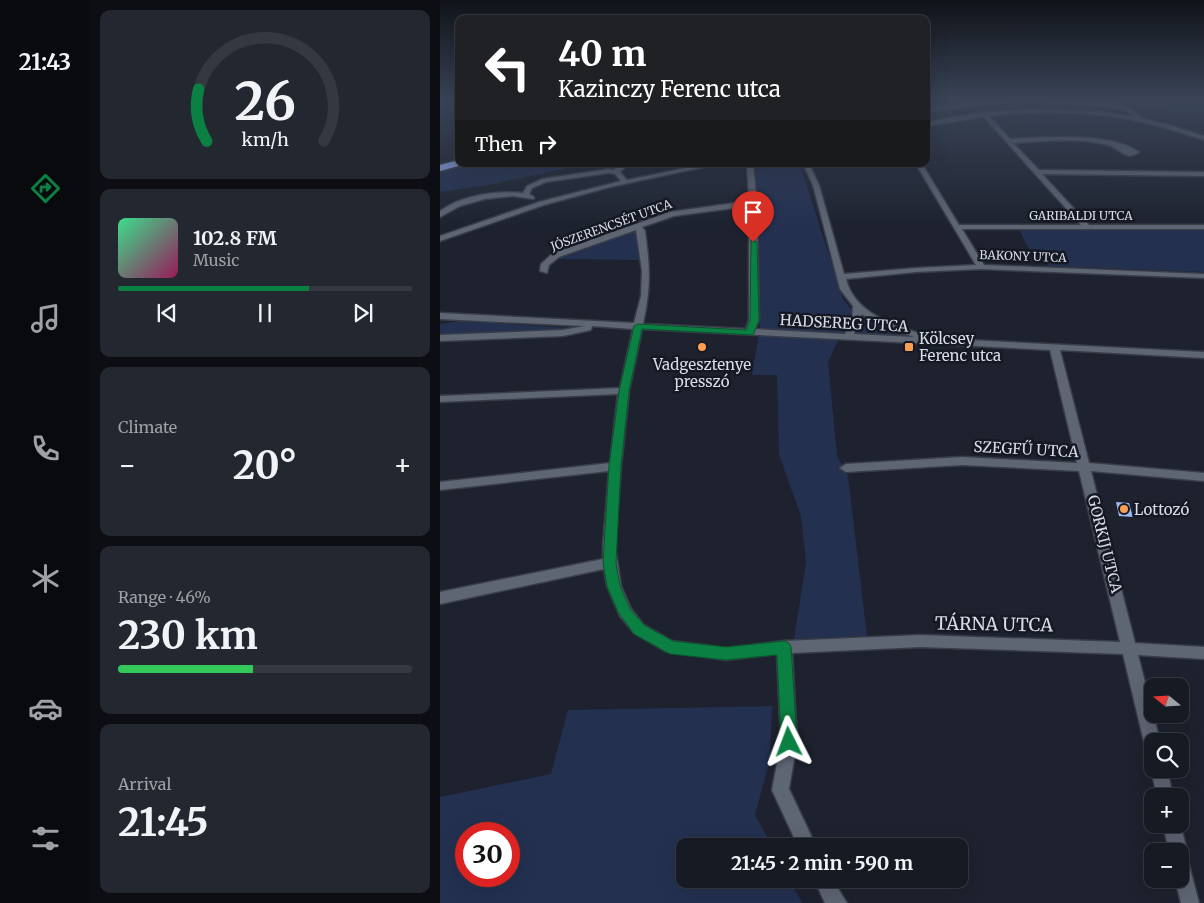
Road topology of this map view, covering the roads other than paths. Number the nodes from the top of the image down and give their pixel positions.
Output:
1 (1011, 143) edge
2 (1101, 143) edge
3 (1114, 145) dead end
4 (455, 159) edge
5 (440, 163) edge
6 (455, 164) edge
7 (622, 167) edge
8 (693, 167) edge
9 (750, 167) edge
10 (807, 167) edge
11 (920, 167) edge
12 (440, 168) edge
13 (615, 172) junction
14 (1037, 172) junction
15 (1204, 174) edge
16 (626, 182) junction
17 (526, 194) junction
18 (753, 203) junction
19 (542, 204) junction
20 (440, 215) edge
21 (637, 226) junction
22 (1086, 226) junction
23 (957, 227) junction
24 (1204, 227) edge
25 (440, 230) edge
26 (449, 236) junction
27 (440, 239) edge
28 (981, 267) junction
29 (544, 271) dead end
30 (1204, 276) edge
31 (842, 278) junction
32 (857, 307) junction
33 (440, 316) edge
34 (593, 324) junction
35 (638, 326) junction
36 (749, 333) junction
37 (848, 337) junction
38 (440, 338) edge
39 (944, 343) junction
40 (1054, 347) junction
41 (1204, 355) edge
42 (624, 391) junction
43 (440, 399) edge
44 (615, 466) junction
45 (1085, 467) junction
46 (846, 468) dead end
47 (1204, 477) edge
48 (440, 486) edge
49 (610, 563) junction
50 (440, 598) edge
51 (784, 647) junction
52 (1130, 649) junction
53 (1204, 653) edge
54 (1150, 733) edge
55 (803, 838) edge
56 (827, 888) edge
57 (1187, 888) edge
58 (838, 903) edge
59 (1190, 903) edge

1 - 14 street
2 - 3 street
4 - 5 highway
6 - 12 highway
7 - 13 street
8 - 16 street
9 - 18 street
10 - 31 street
11 - 23 street
13 - 16 street
13 - 17 street
14 - 15 street
14 - 22 street
16 - 19 street
17 - 19 street
17 - 20 street
18 - 21 street, JÓSZERENCSÉT UTCA
18 - 36 street
19 - 26 street
21 - 29 street, JÓSZERENCSÉT UTCA
21 - 35 street, TÁRNA UTCA
22 - 23 street, GARIBALDI UTCA
22 - 24 street, GARIBALDI UTCA
23 - 28 street
25 - 26 street
26 - 27 street
28 - 30 street, BAKONY UTCA
28 - 31 street, BAKONY UTCA
31 - 32 street
32 - 37 street
32 - 39 street, HADSEREG UTCA
33 - 34 street, HADSEREG UTCA
34 - 35 street, HADSEREG UTCA
34 - 38 street, HADSEREG UTCA
35 - 36 street, HADSEREG UTCA
35 - 42 street, TÁRNA UTCA
36 - 37 street, HADSEREG UTCA
37 - 39 street, HADSEREG UTCA
39 - 40 street, HADSEREG UTCA
40 - 41 street, HADSEREG UTCA
40 - 45 street, GORKIJ UTCA
42 - 43 street
42 - 44 street, TÁRNA UTCA
44 - 48 street
44 - 49 street, TÁRNA UTCA
45 - 46 street, SZEGFŰ UTCA
45 - 47 street, SZEGFŰ UTCA
45 - 52 street, GORKIJ UTCA
49 - 50 street
49 - 51 street, TÁRNA UTCA
51 - 52 street, TÁRNA UTCA
51 - 55 street
52 - 53 street, TÁRNA UTCA
52 - 54 street, GORKIJ UTCA
56 - 58 street
57 - 59 street

